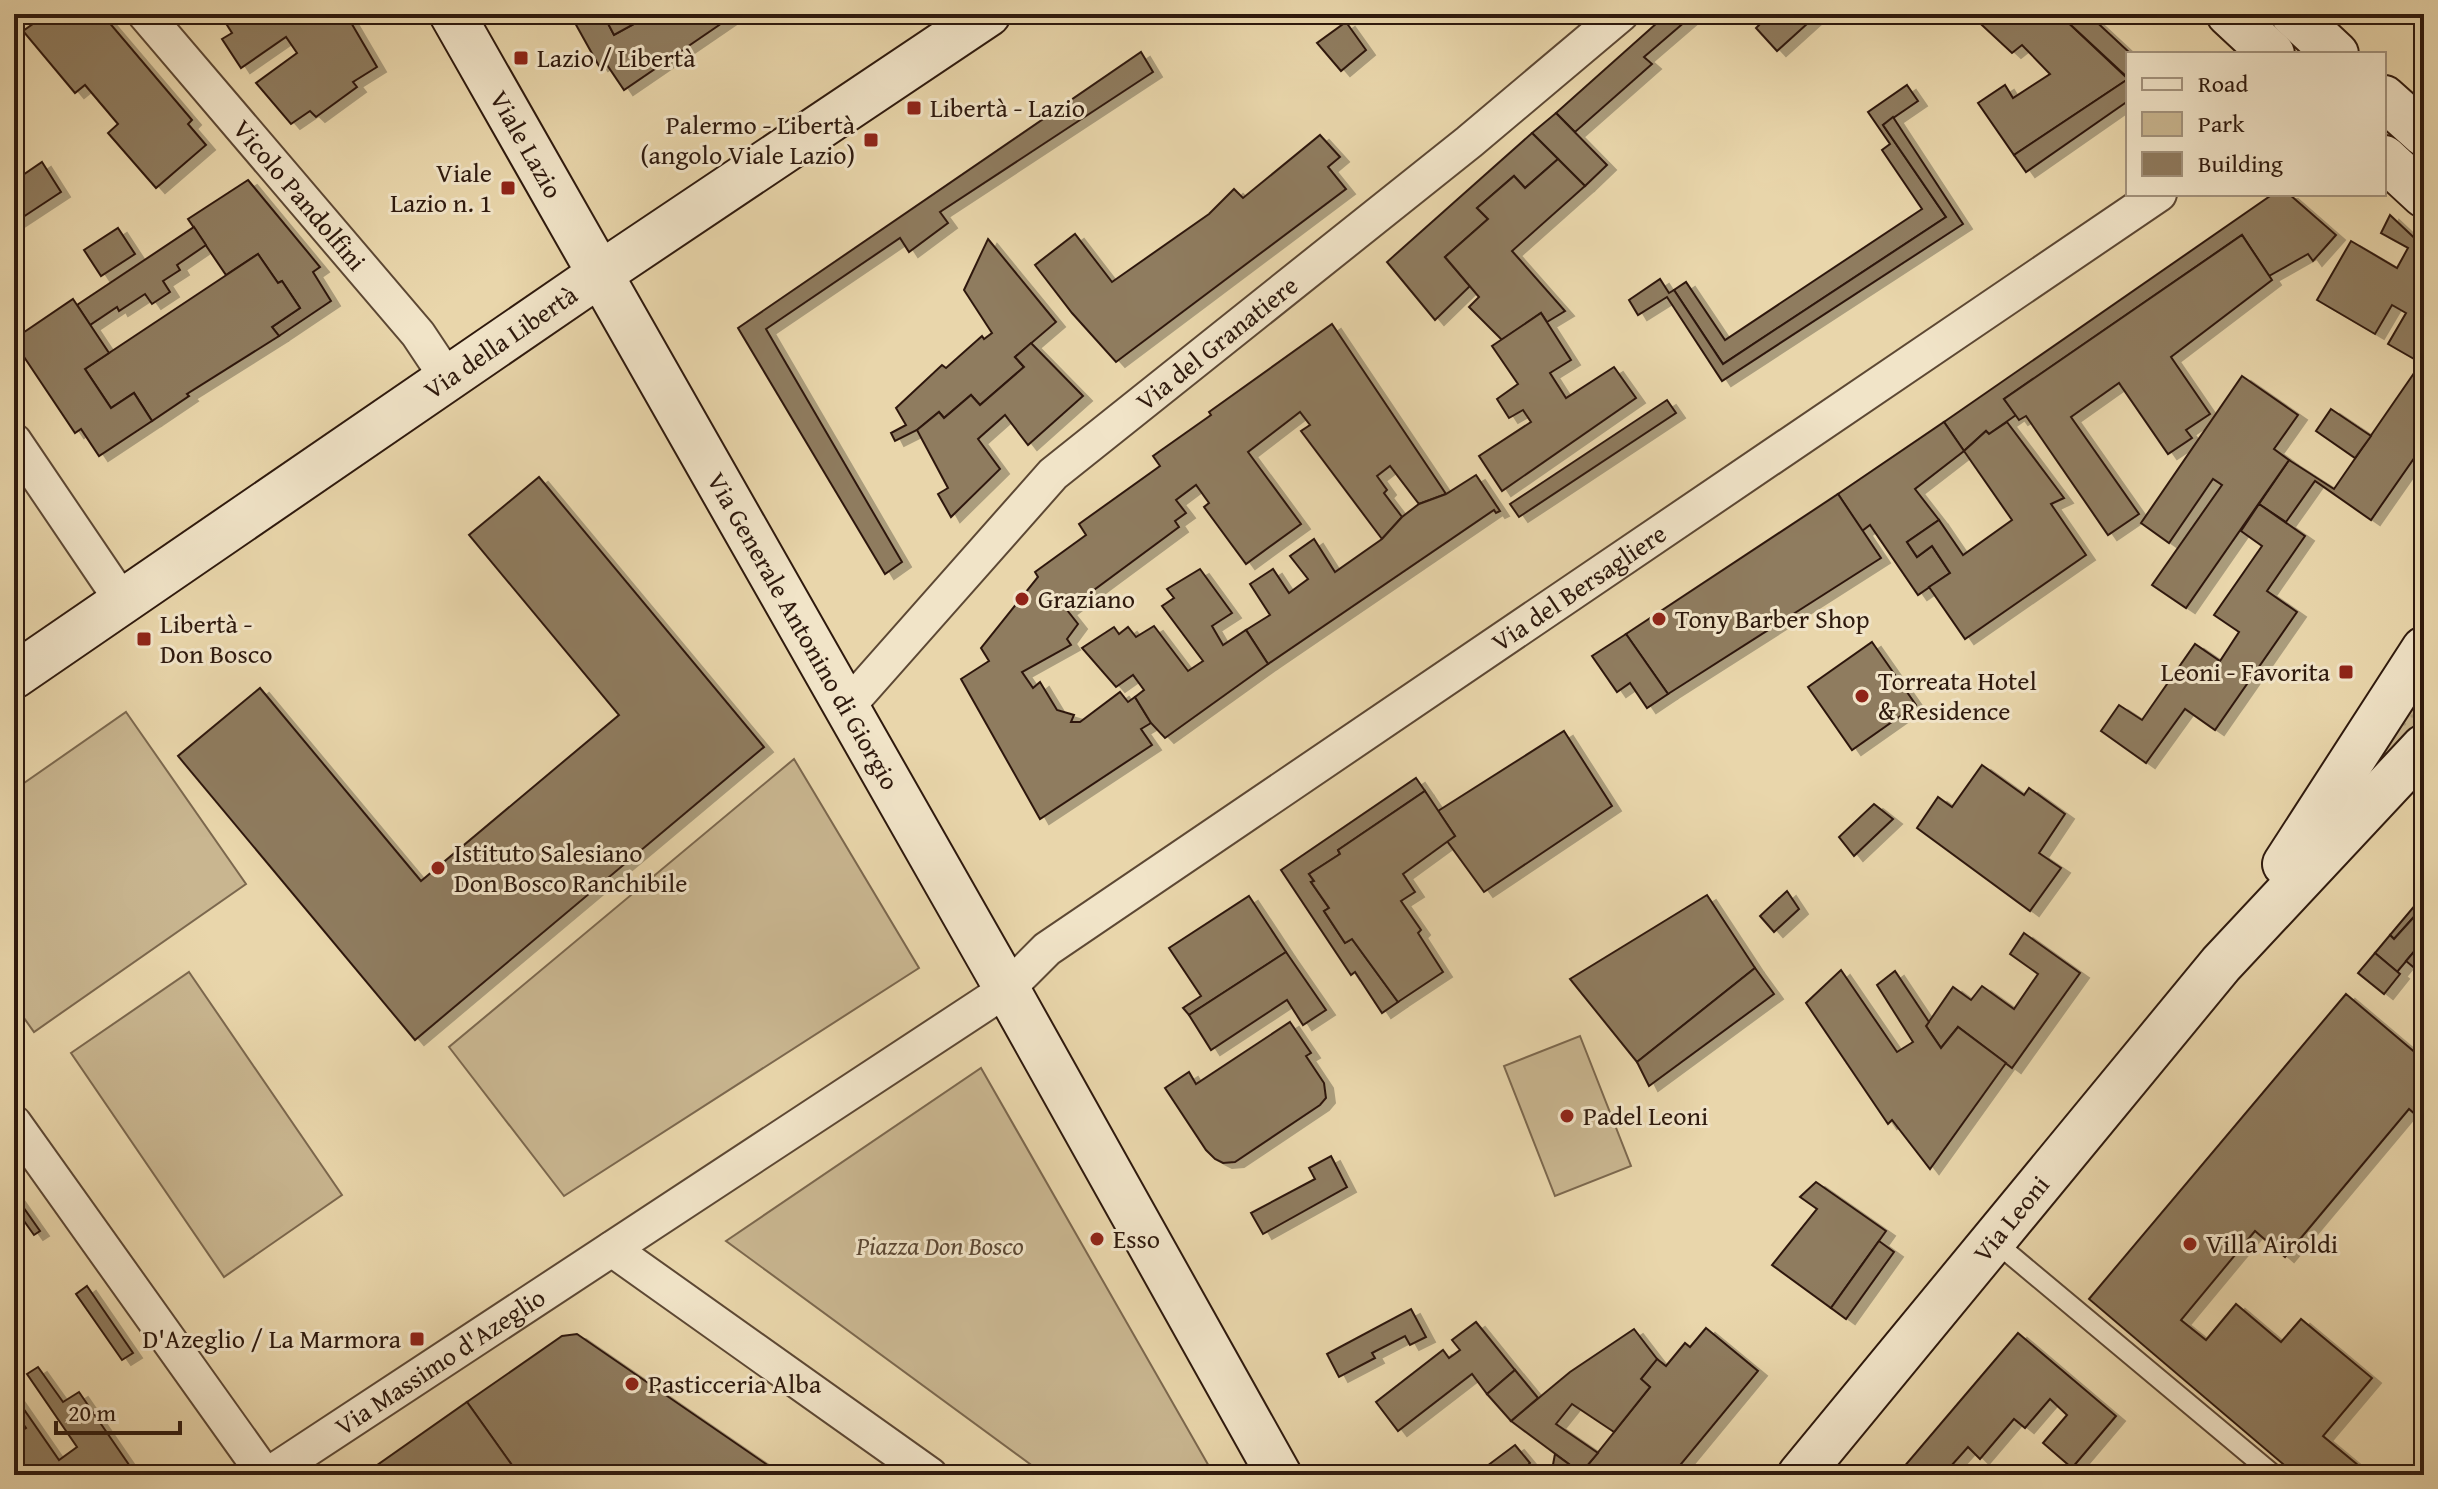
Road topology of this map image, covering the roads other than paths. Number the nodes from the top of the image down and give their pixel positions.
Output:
1 (145, 14) edge
2 (452, 14) edge
3 (988, 14) edge
4 (1621, 14) edge
5 (2229, 14) edge
6 (2298, 16) edge
7 (2270, 52) edge
8 (2334, 52) edge
9 (2386, 100) edge
10 (2424, 134) edge
11 (2386, 160) edge
12 (2424, 195) edge
13 (2156, 196) edge
14 (600, 274) junction
15 (448, 379) junction
16 (14, 441) edge
17 (123, 602) junction
18 (2424, 649) edge
19 (14, 676) edge
20 (846, 708) junction
21 (2424, 747) edge
22 (2221, 964) junction
23 (1007, 989) junction
24 (14, 1123) edge
25 (1994, 1241) junction
26 (612, 1249) junction
27 (267, 1475) edge
28 (930, 1475) edge
29 (1279, 1475) edge
30 (1800, 1475) edge
31 (2274, 1475) edge

1 - 15 street, Vicolo Pandolfini
2 - 14 street, Viale Lazio
3 - 14 street, Via della Libertà
4 - 20 street, Via del Granatiere
5 - 7 street
6 - 8 street
9 - 10 street
11 - 12 street
13 - 23 street, Via del Bersagliere
14 - 15 street, Via della Libertà
14 - 20 street, Via Generale Antonino di Giorgio
15 - 17 street, Via della Libertà
16 - 17 street
17 - 19 street, Via della Libertà
18 - 22 street, Via Leoni
20 - 23 street, Via Generale Antonino di Giorgio
21 - 22 street, Via Leoni
22 - 25 street, Via Leoni
23 - 26 street
23 - 29 street
24 - 27 street
25 - 30 street, Via Leoni
25 - 31 lane
26 - 27 street, Via Massimo d'Azeglio
26 - 28 street

